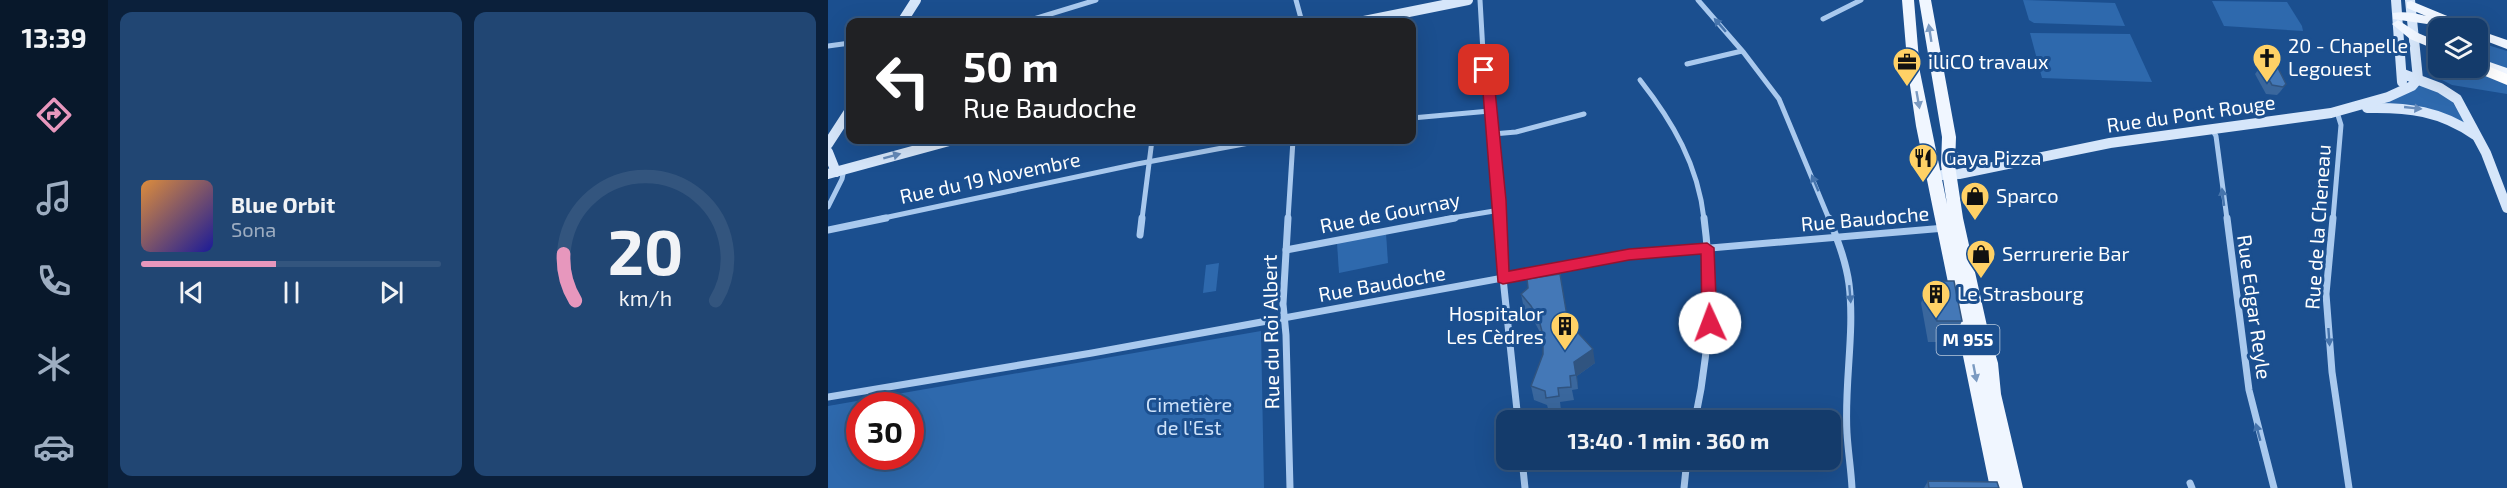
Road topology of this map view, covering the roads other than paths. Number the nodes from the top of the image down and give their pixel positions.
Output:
1 (916, 0) edge
2 (1096, 0) edge
3 (1296, 0) edge
4 (1468, 0) edge
5 (1480, 0) edge
6 (1698, 0) edge
7 (1862, 0) edge
8 (1908, 0) edge
9 (1925, 0) edge
10 (2396, 0) edge
11 (2411, 7) edge
12 (905, 18) edge
13 (1037, 18) edge
14 (1301, 18) edge
15 (1379, 18) edge
16 (2429, 18) edge
17 (2439, 18) edge
18 (1823, 19) dead end
19 (2398, 20) junction
20 (2414, 36) junction
21 (2488, 38) edge
22 (2428, 42) edge
23 (2488, 43) edge
24 (846, 44) edge
25 (828, 46) edge
26 (2507, 47) edge
27 (1742, 51) junction
28 (1687, 64) dead end
29 (2488, 66) edge
30 (2488, 71) edge
31 (2403, 74) junction
32 (2507, 74) edge
33 (2418, 79) junction
34 (1640, 80) dead end
35 (2507, 80) edge
36 (2395, 93) junction
37 (2354, 108) junction
38 (1490, 111) junction
39 (2337, 112) junction
40 (1584, 114) dead end
41 (846, 116) edge
42 (1416, 118) edge
43 (2212, 129) junction
44 (1493, 134) junction
45 (2478, 138) junction
46 (828, 144) edge
47 (938, 144) edge
48 (1152, 144) edge
49 (1244, 144) edge
50 (1293, 144) edge
51 (828, 152) edge
52 (1950, 153) junction
53 (1150, 162) junction
54 (1990, 165) junction
55 (836, 172) edge
56 (1942, 175) junction
57 (828, 207) edge
58 (2507, 208) edge
59 (1500, 210) junction
60 (1946, 228) junction
61 (828, 230) edge
62 (1140, 236) dead end
63 (1838, 237) junction
64 (1707, 248) junction
65 (1286, 250) junction
66 (1503, 278) junction
67 (1284, 318) junction
68 (828, 397) edge
69 (1517, 410) edge
70 (1697, 410) edge
71 (1523, 470) edge
72 (1686, 470) edge
73 (1290, 488) edge
74 (1525, 488) edge
75 (1684, 488) edge
76 (1852, 488) edge
77 (1999, 488) edge
78 (2014, 488) edge
79 (2274, 488) edge
80 (2349, 488) edge

1 - 12 main road
2 - 13 street
3 - 14 street
4 - 15 main road
5 - 38 street
27 -> 6 street
7 - 18 street
8 -> 56 main road, M 955
52 -> 9 main road, M 955
10 - 19 main road
11 - 16 main road
11 - 17 main road
11 - 19 main road
11 - 20 main road
19 - 20 main road
19 - 31 main road
20 - 22 main road
20 - 33 main road
21 - 26 main road
23 - 26 main road
24 - 25 street
27 - 28 street
63 -> 27 street
29 - 32 main road
30 - 35 highway
31 - 33 main road
31 - 36 main road
33 - 36 main road, Rue du Pont Rouge
33 - 45 main road
34 - 64 street
36 - 37 main road, Rue du Pont Rouge
37 - 39 main road, Rue du Pont Rouge
37 -> 45 main road
38 - 42 street
38 - 44 street
39 - 43 main road, Rue du Pont Rouge
39 -> 80 street, Rue de la Cheneau
40 - 44 street
41 - 46 main road
43 - 54 main road, Rue du Pont Rouge
79 -> 43 street, Rue Edgar Reyle
44 - 59 street
45 - 58 main road
55 -> 47 main road
48 - 53 street
49 - 53 street, Rue du 19 Novembre
50 - 65 street, Rue du Roi Albert
51 - 55 main road
52 - 54 main road, Rue du Pont Rouge
52 - 56 main road, M 955
53 - 61 street, Rue du 19 Novembre
53 - 62 street
54 - 56 main road, Rue du Pont Rouge
55 - 57 street
56 - 60 main road, M 955
56 - 78 main road, M 955
59 - 65 street, Rue de Gournay
59 - 66 street
60 - 63 street, Rue Baudoche
60 -> 77 main road, M 955
63 - 64 street, Rue Baudoche
63 -> 76 street
64 - 66 street, Rue Baudoche
64 - 70 street
65 - 67 street, Rue du Roi Albert
66 - 67 street, Rue Baudoche
66 - 69 street
67 - 68 street, Rue Baudoche
67 - 73 street, Rue du Roi Albert
71 - 74 street
72 - 75 street

